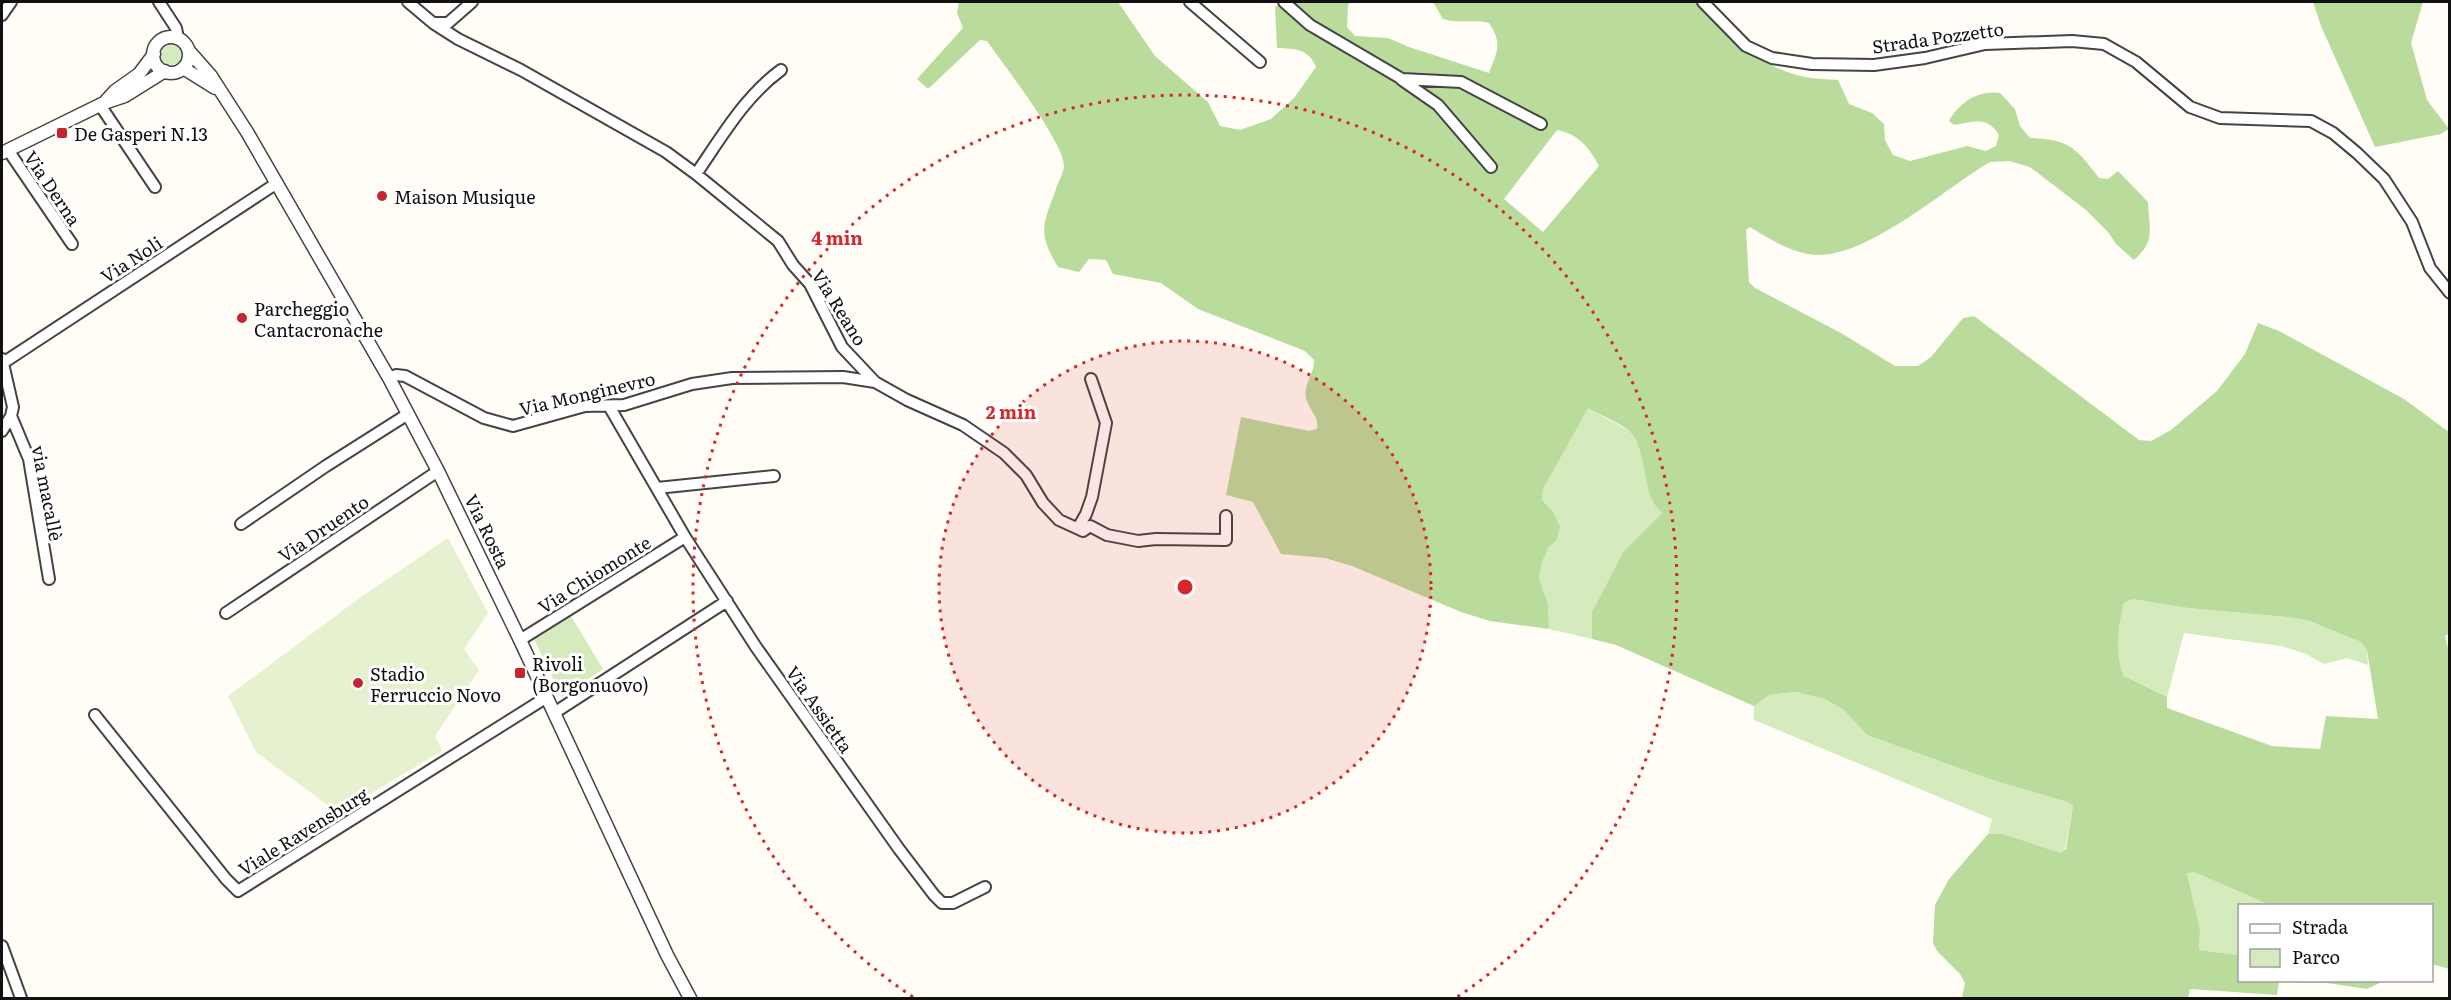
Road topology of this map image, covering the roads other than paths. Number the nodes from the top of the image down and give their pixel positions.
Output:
1 (159, 2) edge
2 (408, 2) edge
3 (472, 2) edge
4 (1190, 2) edge
5 (1284, 2) edge
6 (1702, 2) edge
7 (433, 23) junction
8 (178, 38) junction
9 (189, 51) junction
10 (154, 54) junction
11 (1260, 62) dead end
12 (183, 68) junction
13 (781, 70) dead end
14 (165, 71) junction
15 (1402, 80) junction
16 (223, 95) junction
17 (102, 104) junction
18 (1541, 124) dead end
19 (5, 152) edge
20 (1491, 167) dead end
21 (696, 174) junction
22 (277, 183) junction
23 (155, 187) dead end
24 (72, 244) dead end
25 (2450, 293) edge
26 (2, 361) edge
27 (389, 378) junction
28 (1091, 379) dead end
29 (875, 382) junction
30 (609, 406) junction
31 (408, 414) junction
32 (11, 416) junction
33 (2, 431) edge
34 (438, 471) junction
35 (774, 476) dead end
36 (657, 488) junction
37 (1226, 516) dead end
38 (241, 524) dead end
39 (1078, 528) junction
40 (685, 537) junction
41 (49, 579) dead end
42 (727, 601) junction
43 (226, 613) dead end
44 (520, 640) junction
45 (547, 697) junction
46 (554, 713) junction
47 (95, 715) dead end
48 (985, 887) dead end
49 (2, 946) edge
50 (21, 999) edge
51 (690, 999) edge

1 - 8 street
2 - 7 street, Via Reano
3 - 7 street
4 - 11 street
5 - 15 street
6 - 25 street, Strada Pozzetto
7 - 21 street, Via Reano
8 - 9 street
8 - 10 street
9 - 12 street
9 - 16 street, Via Rosta
10 - 14 street
10 - 17 street
12 - 14 street
12 - 16 street, Via Rosta
13 - 21 street
14 - 17 street
15 - 18 street
15 - 20 street
16 - 22 street, Via Rosta
17 - 19 street
17 - 23 street
19 - 24 street, Via Derna
21 - 29 street, Via Reano
22 - 26 street, Via Noli
22 - 27 street, Via Rosta
26 - 32 street, via macallè
27 - 30 street, Via Monginevro
27 - 31 street, Via Rosta
28 - 39 street
29 - 30 street, Via Monginevro
29 - 39 street, Via Reano
30 - 36 street, Via Assietta
31 - 34 street, Via Rosta
31 - 38 street
32 - 33 street
32 - 41 street, via macallè
34 - 43 street, Via Druento
34 - 44 street, Via Rosta
35 - 36 street
36 - 40 street, Via Assietta
37 - 39 street, Via Reano
40 - 42 street, Via Assietta
40 - 44 street, Via Chiomonte
42 - 46 street
42 - 48 street, Via Assietta
44 - 45 street, Via Rosta
45 - 46 street, Via Rosta
45 - 47 street, Viale Ravensburg
46 - 51 street, Via Rosta
49 - 50 street

